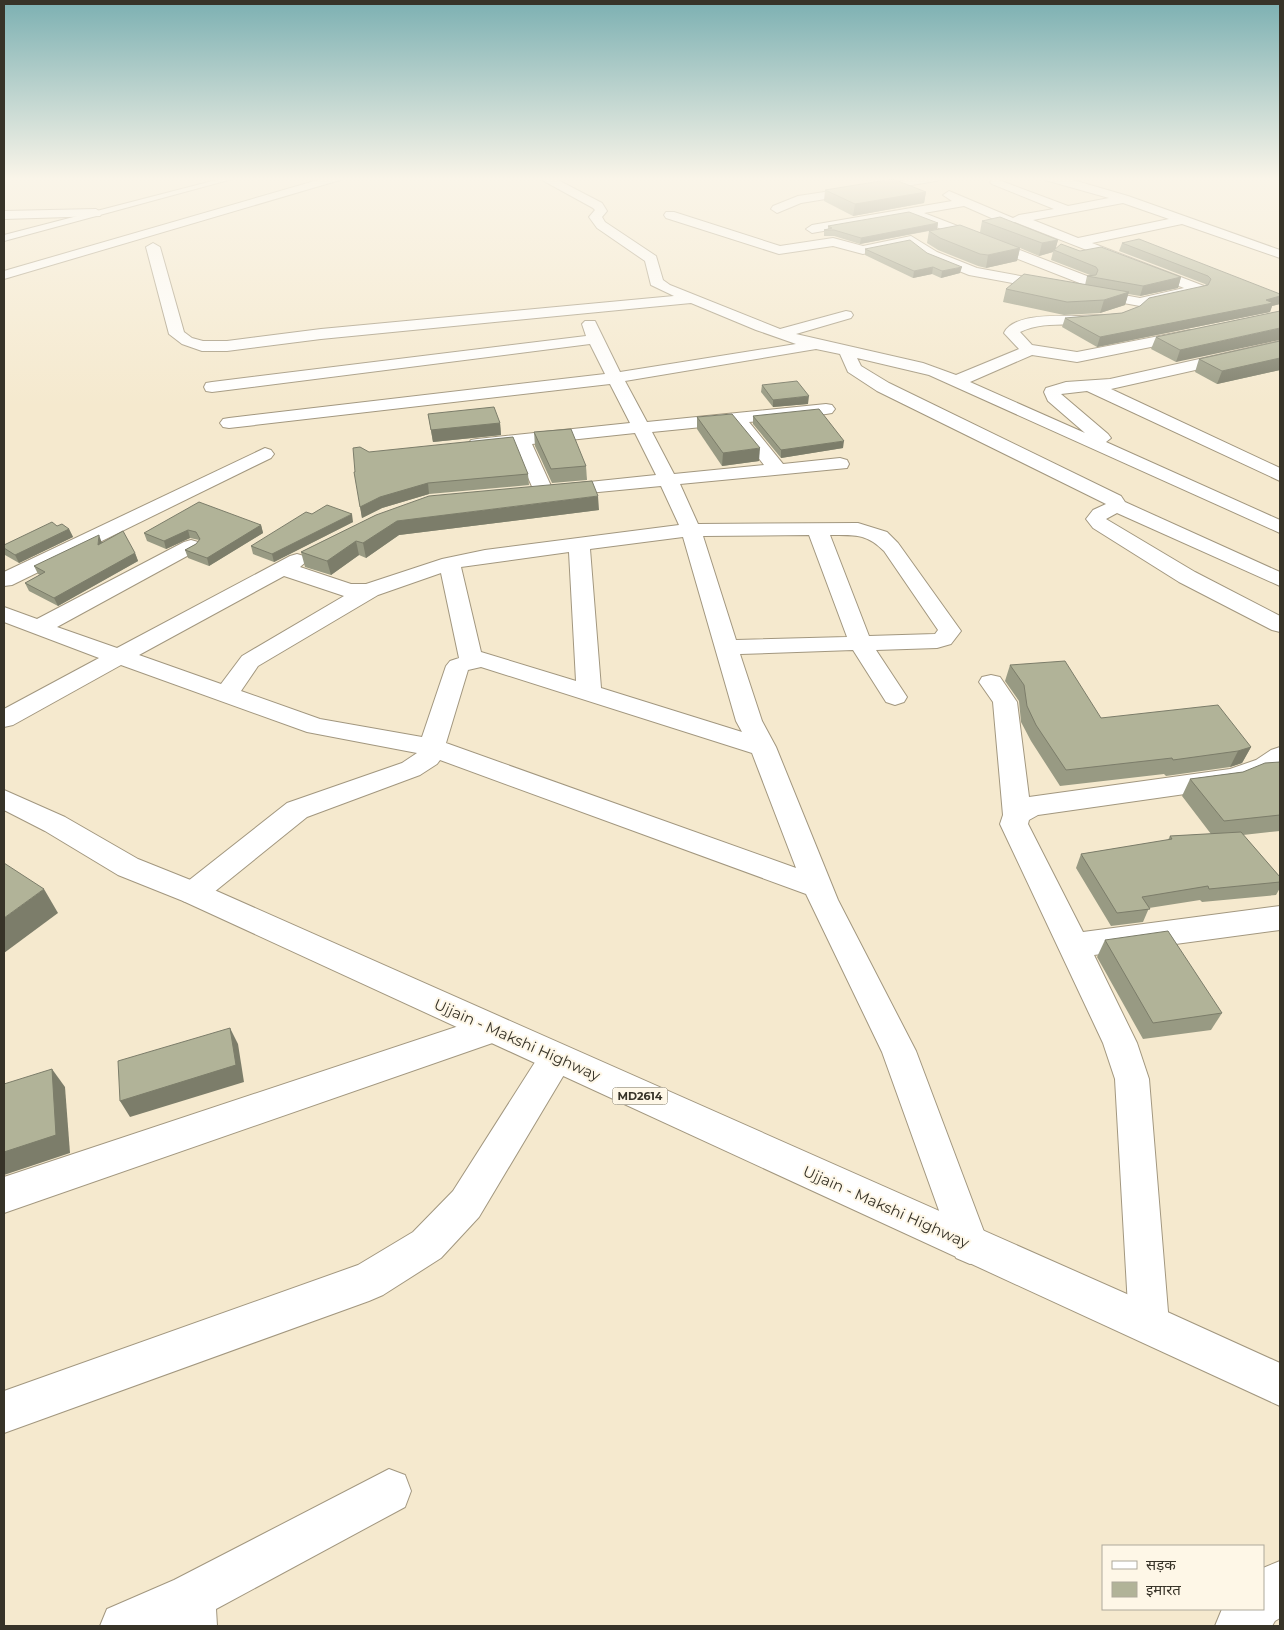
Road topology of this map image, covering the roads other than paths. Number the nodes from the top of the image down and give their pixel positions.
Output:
1 (76, 254) edge
2 (155, 254) edge
3 (643, 254) edge
4 (931, 254) edge
5 (1020, 254) joint
6 (1109, 254) edge
7 (973, 266) edge
8 (4, 275) edge
9 (695, 298) junction
10 (1140, 302) junction
11 (846, 316) dead end
12 (1209, 332) edge
13 (779, 334) junction
14 (817, 345) junction
15 (1280, 346) edge
16 (1027, 349) junction
17 (846, 351) junction
18 (615, 378) junction
19 (957, 382) junction
20 (1091, 386) junction
21 (212, 387) dead end
22 (826, 409) dead end
23 (736, 418) junction
24 (229, 424) dead end
25 (640, 428) junction
26 (521, 440) junction
27 (456, 446) edge
28 (265, 454) dead end
29 (1123, 457) junction
30 (840, 464) dead end
31 (777, 469) junction
32 (1280, 476) edge
33 (667, 479) junction
34 (1117, 506) junction
35 (1280, 527) edge
36 (691, 530) junction
37 (817, 530) junction
38 (579, 545) junction
39 (191, 546) edge
40 (315, 551) edge
41 (449, 563) junction
42 (282, 568) junction
43 (4, 580) edge
44 (1280, 580) edge
45 (370, 590) junction
46 (4, 614) edge
47 (1280, 625) edge
48 (38, 628) junction
49 (861, 644) junction
50 (725, 647) junction
51 (120, 656) junction
52 (471, 661) junction
53 (991, 682) dead end
54 (589, 693) junction
55 (226, 694) junction
56 (895, 697) dead end
57 (4, 719) edge
58 (751, 720) junction
59 (431, 747) junction
60 (1280, 756) edge
61 (4, 799) edge
62 (1017, 815) junction
63 (818, 887) junction
64 (193, 893) junction
65 (1280, 918) edge
66 (1074, 945) junction
67 (492, 1029) junction
68 (556, 1058) junction
69 (4, 1195) edge
70 (970, 1245) junction
71 (1149, 1324) junction
72 (1280, 1385) edge
73 (4, 1412) edge
74 (389, 1491) dead end
75 (1280, 1584) edge
76 (1264, 1601) edge
77 (192, 1611) edge
78 (124, 1626) edge

1 - 8 main road
2 - 9 main road
3 - 9 main road
4 - 10 main road
5 - 7 main road
5 - 10 main road
6 - 10 main road
9 - 13 main road
10 - 16 main road
11 - 13 main road
12 - 16 main road
13 - 14 main road
14 - 17 main road
14 - 18 main road
15 - 20 main road
16 - 19 main road
17 - 19 main road
17 - 34 main road
18 - 21 main road
18 - 24 main road
18 - 25 main road
19 - 29 main road
20 - 29 main road
20 - 32 main road
22 - 23 main road
23 - 25 main road
23 - 31 main road
25 - 26 main road
25 - 33 main road
26 - 27 main road
26 - 33 main road
28 - 43 main road
29 - 35 main road
30 - 31 main road
31 - 33 main road
33 - 36 main road
34 - 44 main road
34 - 47 main road
36 - 37 main road
36 - 38 main road
36 - 50 main road
37 - 49 main road
37 - 49 main road
38 - 41 main road
38 - 54 main road
39 - 48 main road
40 - 42 main road
41 - 45 main road
41 - 52 main road
42 - 45 main road
42 - 51 main road
45 - 55 main road
46 - 48 main road
48 - 51 main road
49 - 50 main road
49 - 56 main road
50 - 58 main road
51 - 55 main road
51 - 57 main road
52 - 54 main road
52 - 59 main road
53 - 62 main road
54 - 58 main road
55 - 59 main road
58 - 63 main road
59 - 63 main road
59 - 64 main road
60 - 62 main road
61 - 64 main road, Ujjain - Makshi Highway / MD2614
62 - 66 main road
63 - 70 main road
64 - 67 main road, Ujjain - Makshi Highway / MD2614
65 - 66 main road
66 - 71 main road
67 - 68 main road, Ujjain - Makshi Highway / MD2614
67 - 69 main road
68 - 70 main road, Ujjain - Makshi Highway / MD2614
68 - 73 main road
70 - 71 main road, Ujjain - Makshi Highway / MD2614
71 - 72 main road, Ujjain - Makshi Highway / MD2614
74 - 77 main road
75 - 76 main road
77 - 78 main road

